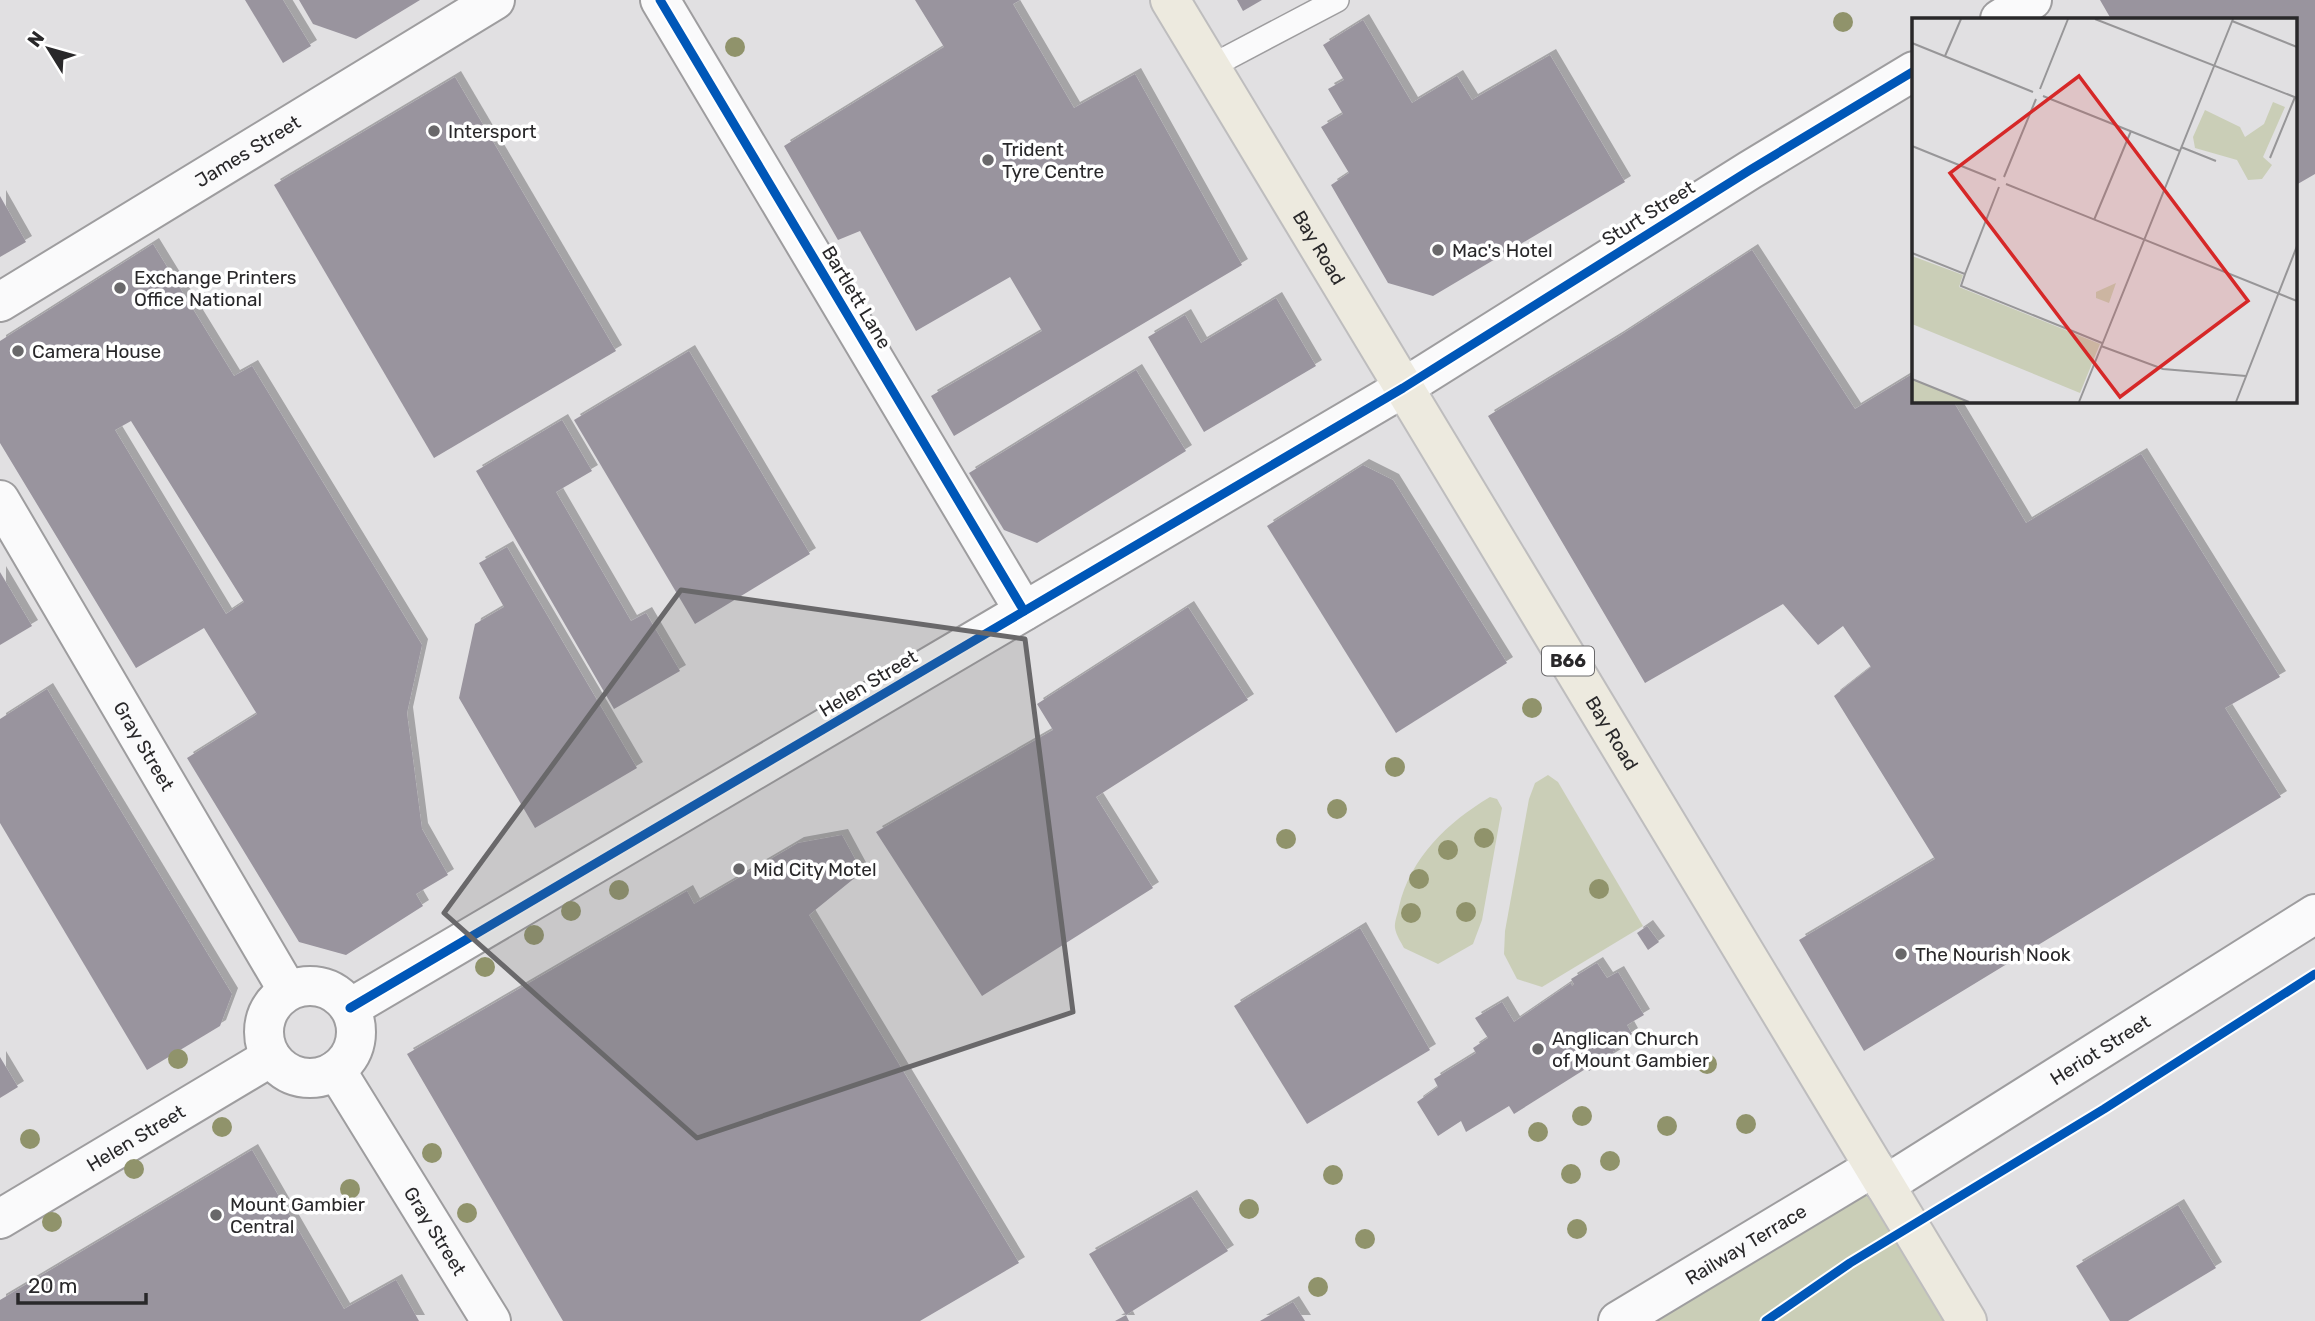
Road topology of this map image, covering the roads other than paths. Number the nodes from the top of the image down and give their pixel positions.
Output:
1 (660, 0) edge
2 (1170, 0) edge
3 (1337, 0) edge
4 (2032, 0) edge
5 (476, 5) edge
6 (2002, 18) edge
7 (1210, 67) junction
8 (1912, 72) edge
9 (0, 302) edge
10 (1403, 388) junction
11 (0, 500) edge
12 (1024, 611) junction
13 (2315, 914) edge
14 (288, 991) junction
15 (350, 1008) junction
16 (271, 1057) junction
17 (336, 1070) junction
18 (1879, 1176) junction
19 (0, 1219) edge
20 (491, 1321) edge
21 (1618, 1321) edge
22 (1968, 1321) edge

1 - 12 street, Bartlett Lane
2 - 7 main road, Bay Road / B66
3 - 7 lane
4 - 6 street
5 - 9 street, James Street
7 - 10 main road, Bay Road / B66
8 - 10 street, Sturt Street
10 - 12 street, Helen Street
10 - 18 main road, Bay Road / B66
11 - 14 street, Gray Street
12 - 15 street, Helen Street
13 - 18 street, Heriot Street
14 - 15 street
14 - 16 street
15 - 17 street
16 - 17 street
16 - 19 street, Helen Street
17 - 20 street, Gray Street
18 - 21 street, Railway Terrace
18 - 22 main road, Bay Road / B66

